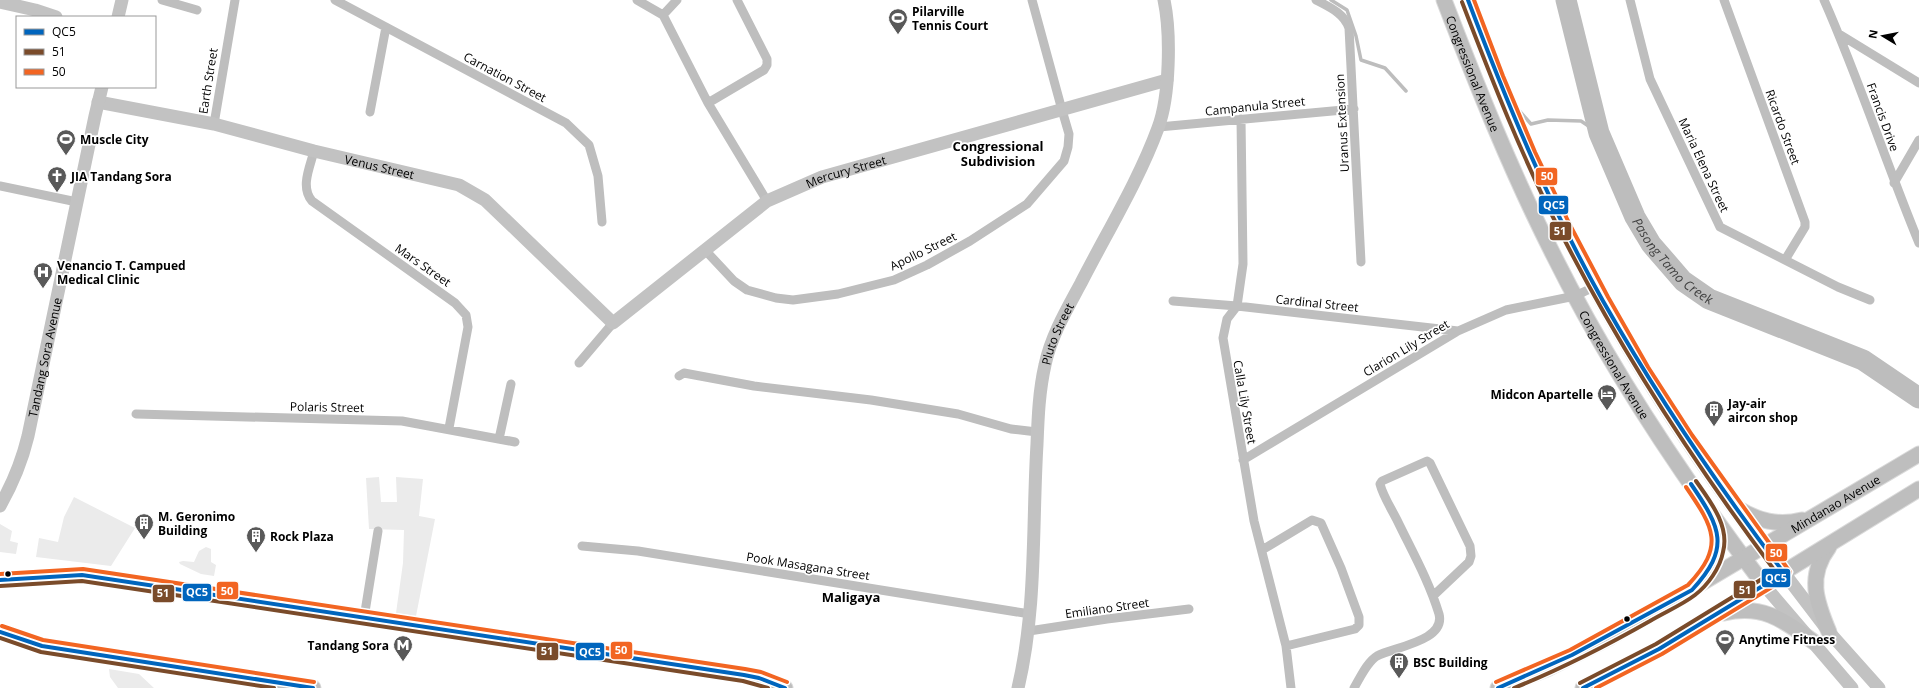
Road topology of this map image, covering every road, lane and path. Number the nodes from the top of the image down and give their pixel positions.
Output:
1 (122, 0) edge
2 (162, 0) edge
3 (235, 0) edge
4 (335, 0) edge
5 (637, 0) edge
6 (677, 0) edge
7 (737, 0) edge
8 (1032, 0) edge
9 (1164, 0) edge
10 (1316, 0) edge
11 (1444, 0) edge
12 (1468, 0) edge
13 (1630, 0) edge
14 (1724, 0) edge
15 (1824, 0) edge
16 (0, 2) edge
17 (197, 10) dead end
18 (663, 15) junction
19 (53, 16) edge
20 (118, 16) edge
21 (386, 27) junction
22 (1839, 34) junction
23 (1167, 80) junction
24 (1919, 83) edge
25 (102, 88) edge
26 (98, 102) junction
27 (708, 103) junction
28 (1354, 109) junction
29 (1062, 110) junction
30 (370, 112) dead end
31 (1241, 120) junction
32 (214, 124) junction
33 (1159, 127) junction
34 (1919, 140) edge
35 (314, 151) junction
36 (1894, 183) junction
37 (0, 186) edge
38 (767, 201) junction
39 (77, 202) junction
40 (602, 222) dead end
41 (1919, 243) edge
42 (705, 250) junction
43 (1785, 260) junction
44 (1361, 262) dead end
45 (1594, 287) junction
46 (1574, 296) junction
47 (1870, 300) dead end
48 (1173, 301) dead end
49 (1237, 306) junction
50 (613, 323) junction
51 (1458, 330) junction
52 (579, 363) dead end
53 (679, 376) dead end
54 (511, 384) dead end
55 (136, 414) dead end
56 (449, 428) junction
57 (1037, 432) junction
58 (499, 439) junction
59 (515, 442) dead end
60 (1918, 455) edge
61 (1243, 460) junction
62 (1919, 489) edge
63 (1731, 504) junction
64 (0, 506) edge
65 (1709, 510) junction
66 (1814, 516) junction
67 (378, 531) dead end
68 (1831, 545) junction
69 (582, 546) dead end
70 (1764, 547) junction
71 (1262, 550) junction
72 (1744, 559) junction
73 (1784, 573) junction
74 (0, 580) edge
75 (1764, 585) junction
76 (1692, 590) junction
77 (1434, 596) junction
78 (1189, 609) dead end
79 (1030, 614) junction
80 (1715, 614) junction
81 (364, 618) junction
82 (1029, 631) junction
83 (0, 632) edge
84 (1829, 632) junction
85 (1814, 642) junction
86 (1286, 646) junction
87 (313, 688) edge
88 (785, 688) edge
89 (1018, 688) edge
90 (1291, 688) edge
91 (1354, 688) edge
92 (1498, 688) edge
93 (1583, 688) edge
94 (1852, 688) edge
95 (1879, 688) edge

1 - 20 street
2 - 17 street
3 - 32 street, Earth Street
4 - 21 street, Carnation Street
5 - 18 street
6 - 18 street
7 - 27 street
8 - 29 street, Apollo Street
9 - 23 street, Pluto Street
10 - 28 street, Uranus Extension
11 - 46 main road, Congressional Avenue
12 - 45 main road, Congressional Avenue
13 - 43 street, Maria Elena Street
14 - 43 street, Ricardo Street
15 - 22 street, Francis Drive
16 - 19 street
18 - 27 street
21 - 30 street
21 - 40 street, Carnation Street
22 - 24 street
22 - 36 street, Francis Drive
23 - 29 street, Mercury Street
23 - 33 street, Pluto Street
25 - 26 street, Tandang Sora Avenue
26 - 32 street, Venus Street
26 - 39 street, Tandang Sora Avenue
27 - 38 street
28 - 31 street, Campanula Street
28 - 44 street, Uranus Extension
29 - 38 street, Mercury Street
29 - 42 street, Apollo Street
31 - 33 street, Campanula Street
31 - 49 street, Calla Lily Street
32 - 35 street, Venus Street
33 - 57 street, Pluto Street
34 - 36 street
35 - 50 street, Venus Street
35 - 56 street, Mars Street
36 - 41 street, Francis Drive
37 - 39 street
38 - 42 street, Mercury Street
39 - 64 street, Tandang Sora Avenue
42 - 50 street, Mercury Street
43 - 47 street, Maria Elena Street
45 - 46 street, Clarion Lily Street
45 - 63 main road, Congressional Avenue
46 - 51 street, Clarion Lily Street
46 - 65 main road, Congressional Avenue
48 - 49 street, Cardinal Street
49 - 51 street, Cardinal Street
49 - 61 street, Calla Lily Street
50 - 52 street, Mercury Street
51 - 61 street, Clarion Lily Street
53 - 57 street
54 - 58 street
55 - 56 street, Polaris Street
56 - 58 street, Polaris Street
57 - 79 street, Pluto Street
58 - 59 street, Polaris Street
60 - 66 main road, Mindanao Avenue
61 - 71 street, Calla Lily Street
62 - 68 main road
63 - 66 main road
63 - 70 main road, Congressional Avenue
65 - 72 main road, Congressional Avenue
65 - 76 main road
66 - 70 main road, Mindanao Avenue
67 - 81 street
68 - 73 main road
68 - 84 main road
69 - 79 street, Pook Masagana Street
70 - 72 main road, Mindanao Avenue
70 - 73 main road, Congressional Avenue
71 - 86 street, Calla Lily Street
71 - 86 street
72 - 75 main road, Congressional Avenue
72 - 76 main road, Mindanao Avenue
73 - 75 main road
73 - 84 street, Congressional Avenue
74 - 81 main road
75 - 80 main road
75 - 85 street, Congressional Avenue
76 - 92 main road, Mindanao Avenue
77 - 77 street
77 - 91 street
78 - 82 street, Emiliano Street
79 - 82 street, Pluto Street
80 - 85 main road
80 - 93 main road
81 - 88 main road
82 - 89 street, Pluto Street
83 - 87 main road
84 - 95 street, Congressional Avenue
85 - 94 street, Congressional Avenue
86 - 90 street, Calla Lily Street

